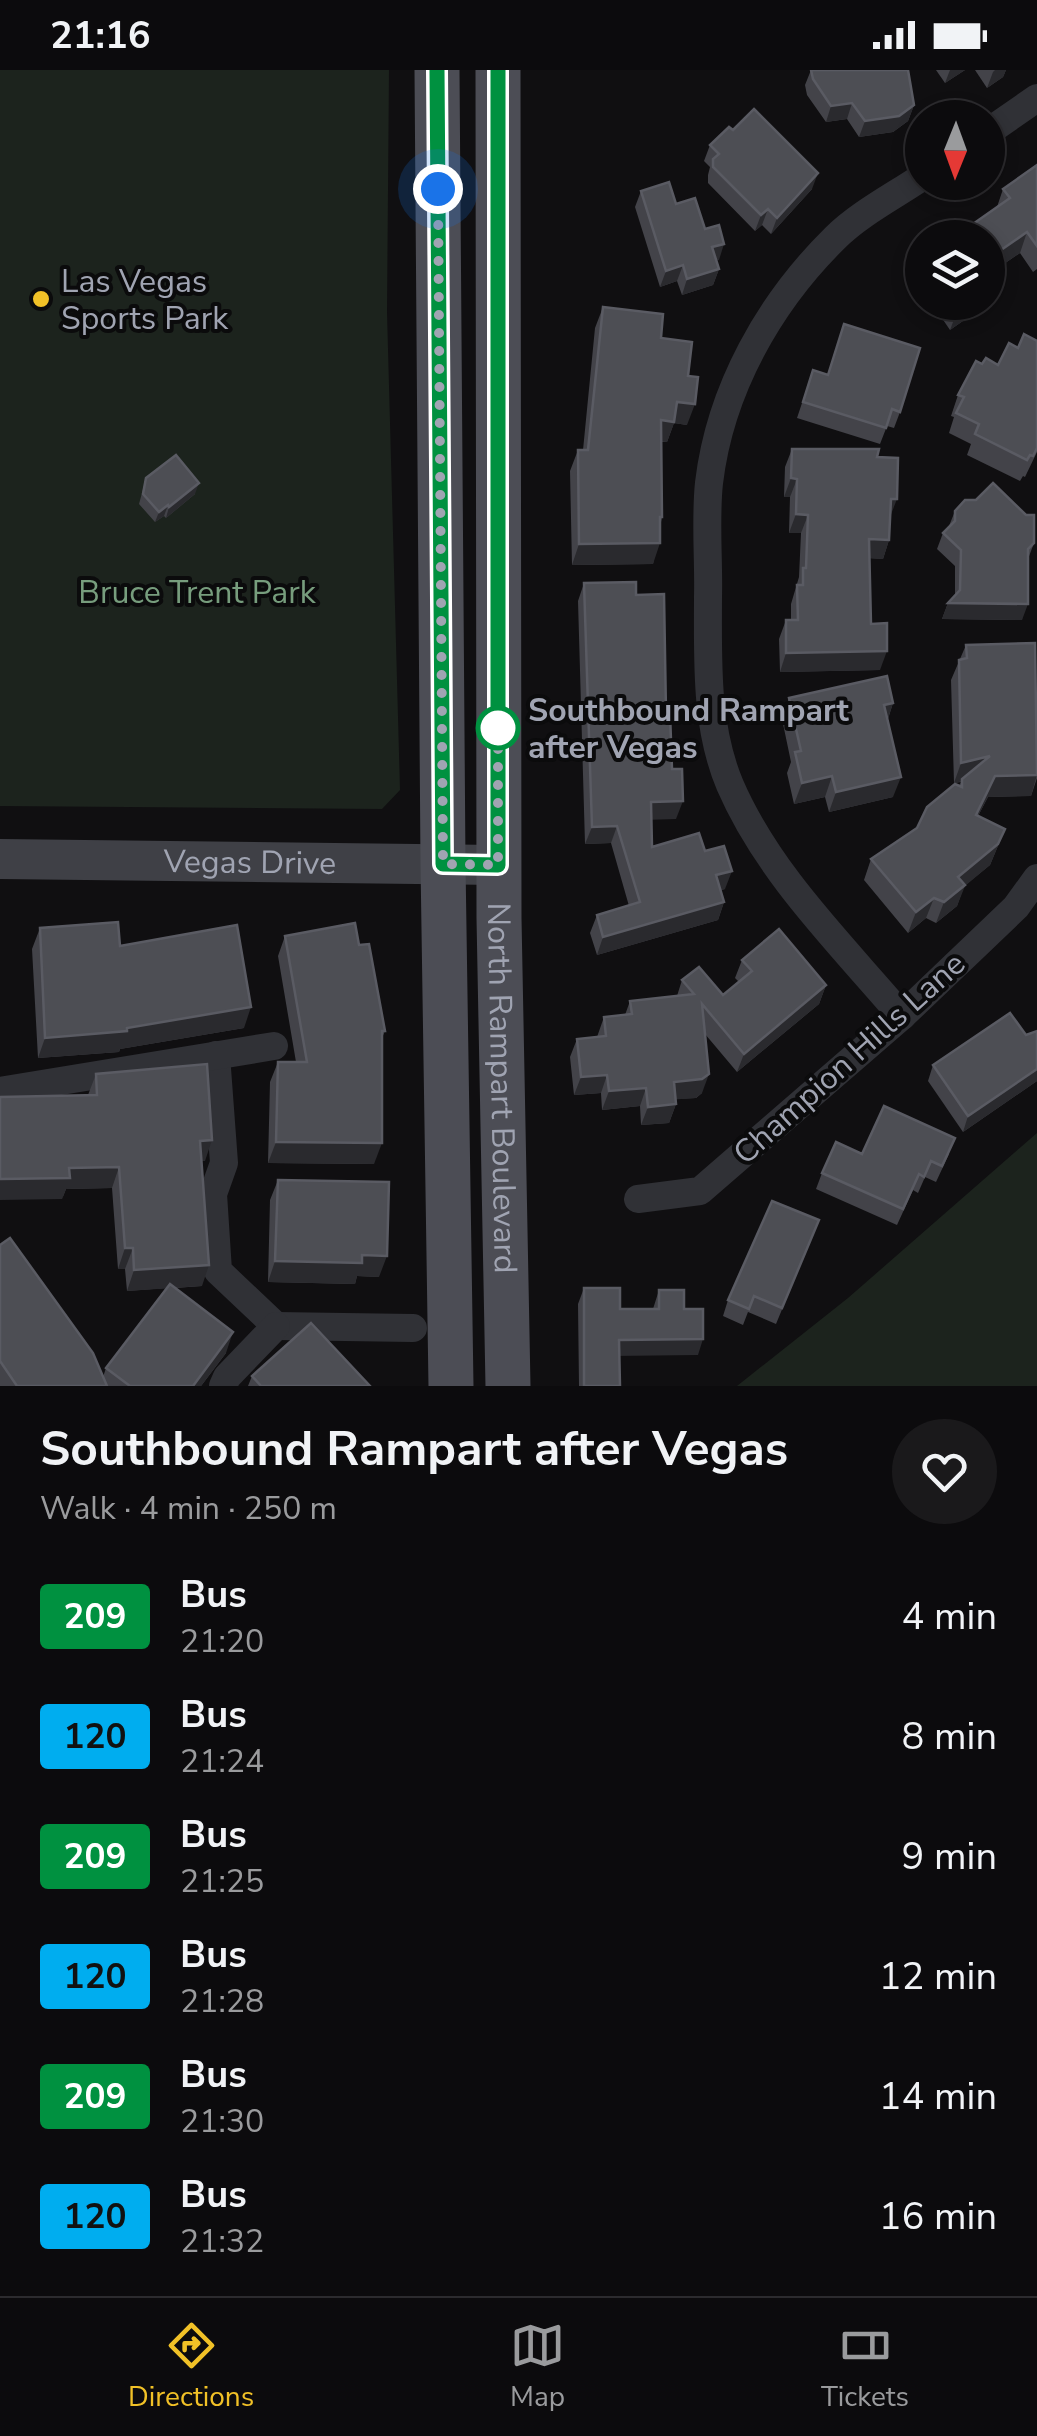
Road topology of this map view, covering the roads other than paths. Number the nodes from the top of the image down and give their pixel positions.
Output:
1 (437, 70) edge
2 (498, 70) edge
3 (1037, 98) edge
4 (1005, 120) edge
5 (905, 189) edge
6 (0, 860) edge
7 (443, 864) junction
8 (498, 865) junction
9 (1037, 878) edge
10 (902, 1016) junction
11 (274, 1046) dead end
12 (216, 1055) junction
13 (0, 1091) edge
14 (638, 1199) dead end
15 (276, 1326) junction
16 (414, 1328) dead end
17 (222, 1386) edge
18 (451, 1386) edge
19 (508, 1386) edge

1 - 7 main road, North Rampart Boulevard
2 - 8 main road, North Rampart Boulevard
3 - 4 street
5 - 10 street
6 - 7 main road, Vegas Drive
7 - 8 main road, Vegas Drive
7 - 18 main road, North Rampart Boulevard
8 - 19 main road, North Rampart Boulevard
9 - 10 street, Champion Hills Lane
10 - 14 street, Champion Hills Lane
11 - 12 street
12 - 13 street
12 - 15 street
15 - 16 street
15 - 17 street

